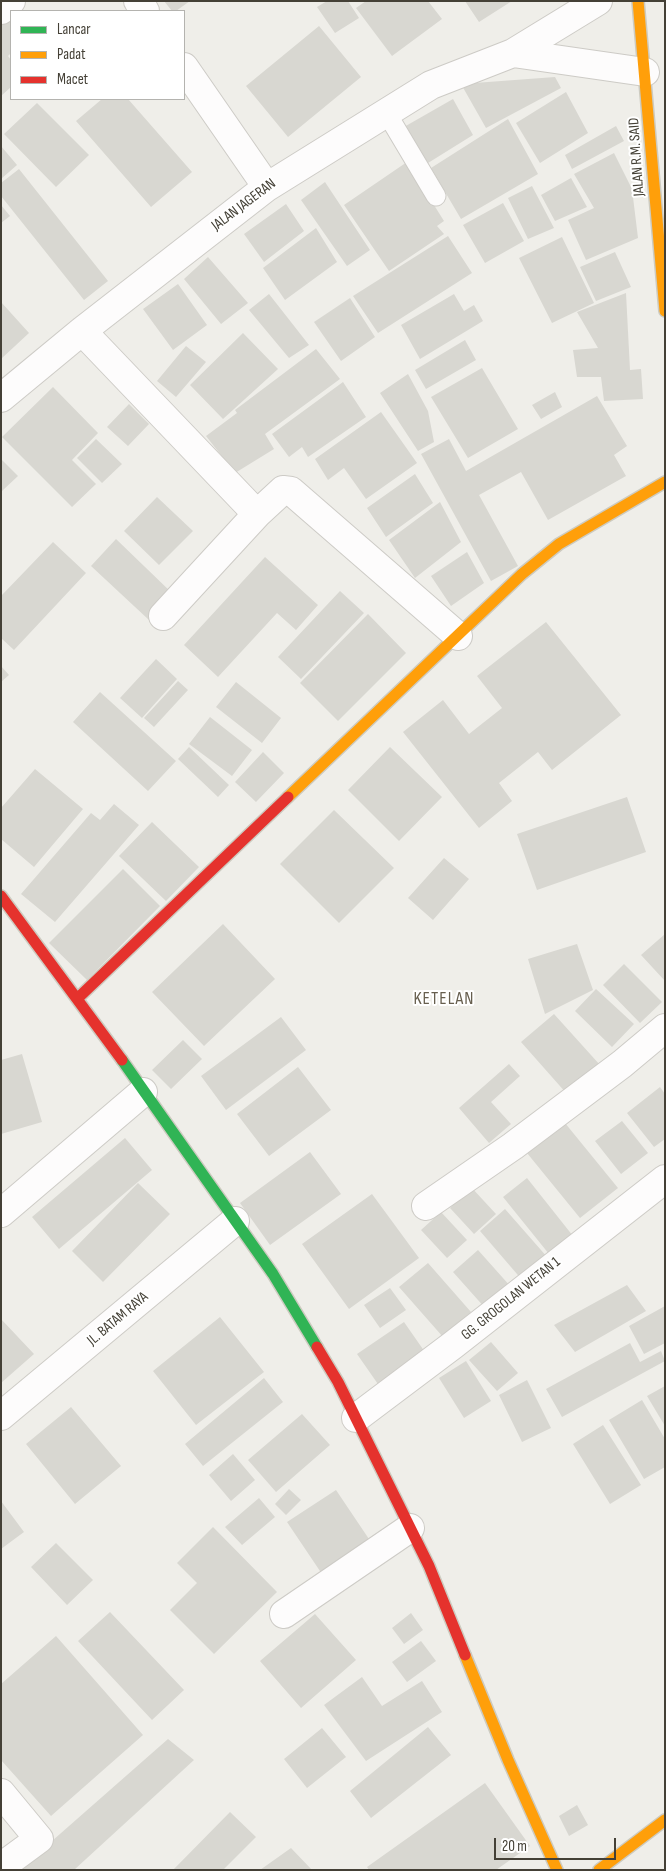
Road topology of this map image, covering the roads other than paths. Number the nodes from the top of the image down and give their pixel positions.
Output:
1 (11, 1) edge
2 (598, 1) edge
3 (638, 1) edge
4 (1, 10) edge
5 (513, 53) junction
6 (185, 68) edge
7 (646, 72) junction
8 (386, 112) junction
9 (267, 186) junction
10 (436, 196) dead end
11 (660, 199) edge
12 (665, 311) edge
13 (82, 331) junction
14 (1, 398) edge
15 (665, 482) edge
16 (257, 514) junction
17 (163, 616) dead end
18 (458, 636) junction
19 (1, 896) edge
20 (78, 998) junction
21 (665, 1028) edge
22 (143, 1092) junction
23 (665, 1179) edge
24 (426, 1206) dead end
25 (1, 1213) edge
26 (235, 1221) junction
27 (1, 1416) edge
28 (356, 1418) junction
29 (410, 1528) junction
30 (284, 1614) dead end
31 (1, 1793) edge
32 (665, 1820) edge
33 (1, 1867) edge
34 (557, 1870) edge
35 (599, 1870) edge

1 - 4 street
2 - 5 street, JALAN JAGERAN
3 - 7 street, JALAN R.M. SAID
5 - 7 street, JALAN JAGERAN
5 - 8 street, JALAN JAGERAN
6 - 9 street
7 - 11 street, JALAN R.M. SAID
8 - 9 street, JALAN JAGERAN
8 - 10 lane
9 - 13 street, JALAN JAGERAN
11 - 12 street, JALAN R.M. SAID
13 - 14 street, JALAN JAGERAN
13 - 16 street
15 - 18 street
16 - 17 street
16 - 18 street
18 - 20 street
19 - 20 street
20 - 22 street
21 - 24 street
22 - 25 street
22 - 26 street
23 - 28 street, GG. GROGOLAN WETAN 1
26 - 27 street, JL. BATAM RAYA
26 - 28 street
28 - 29 street
29 - 30 street
29 - 34 street
31 - 33 street
32 - 35 street

